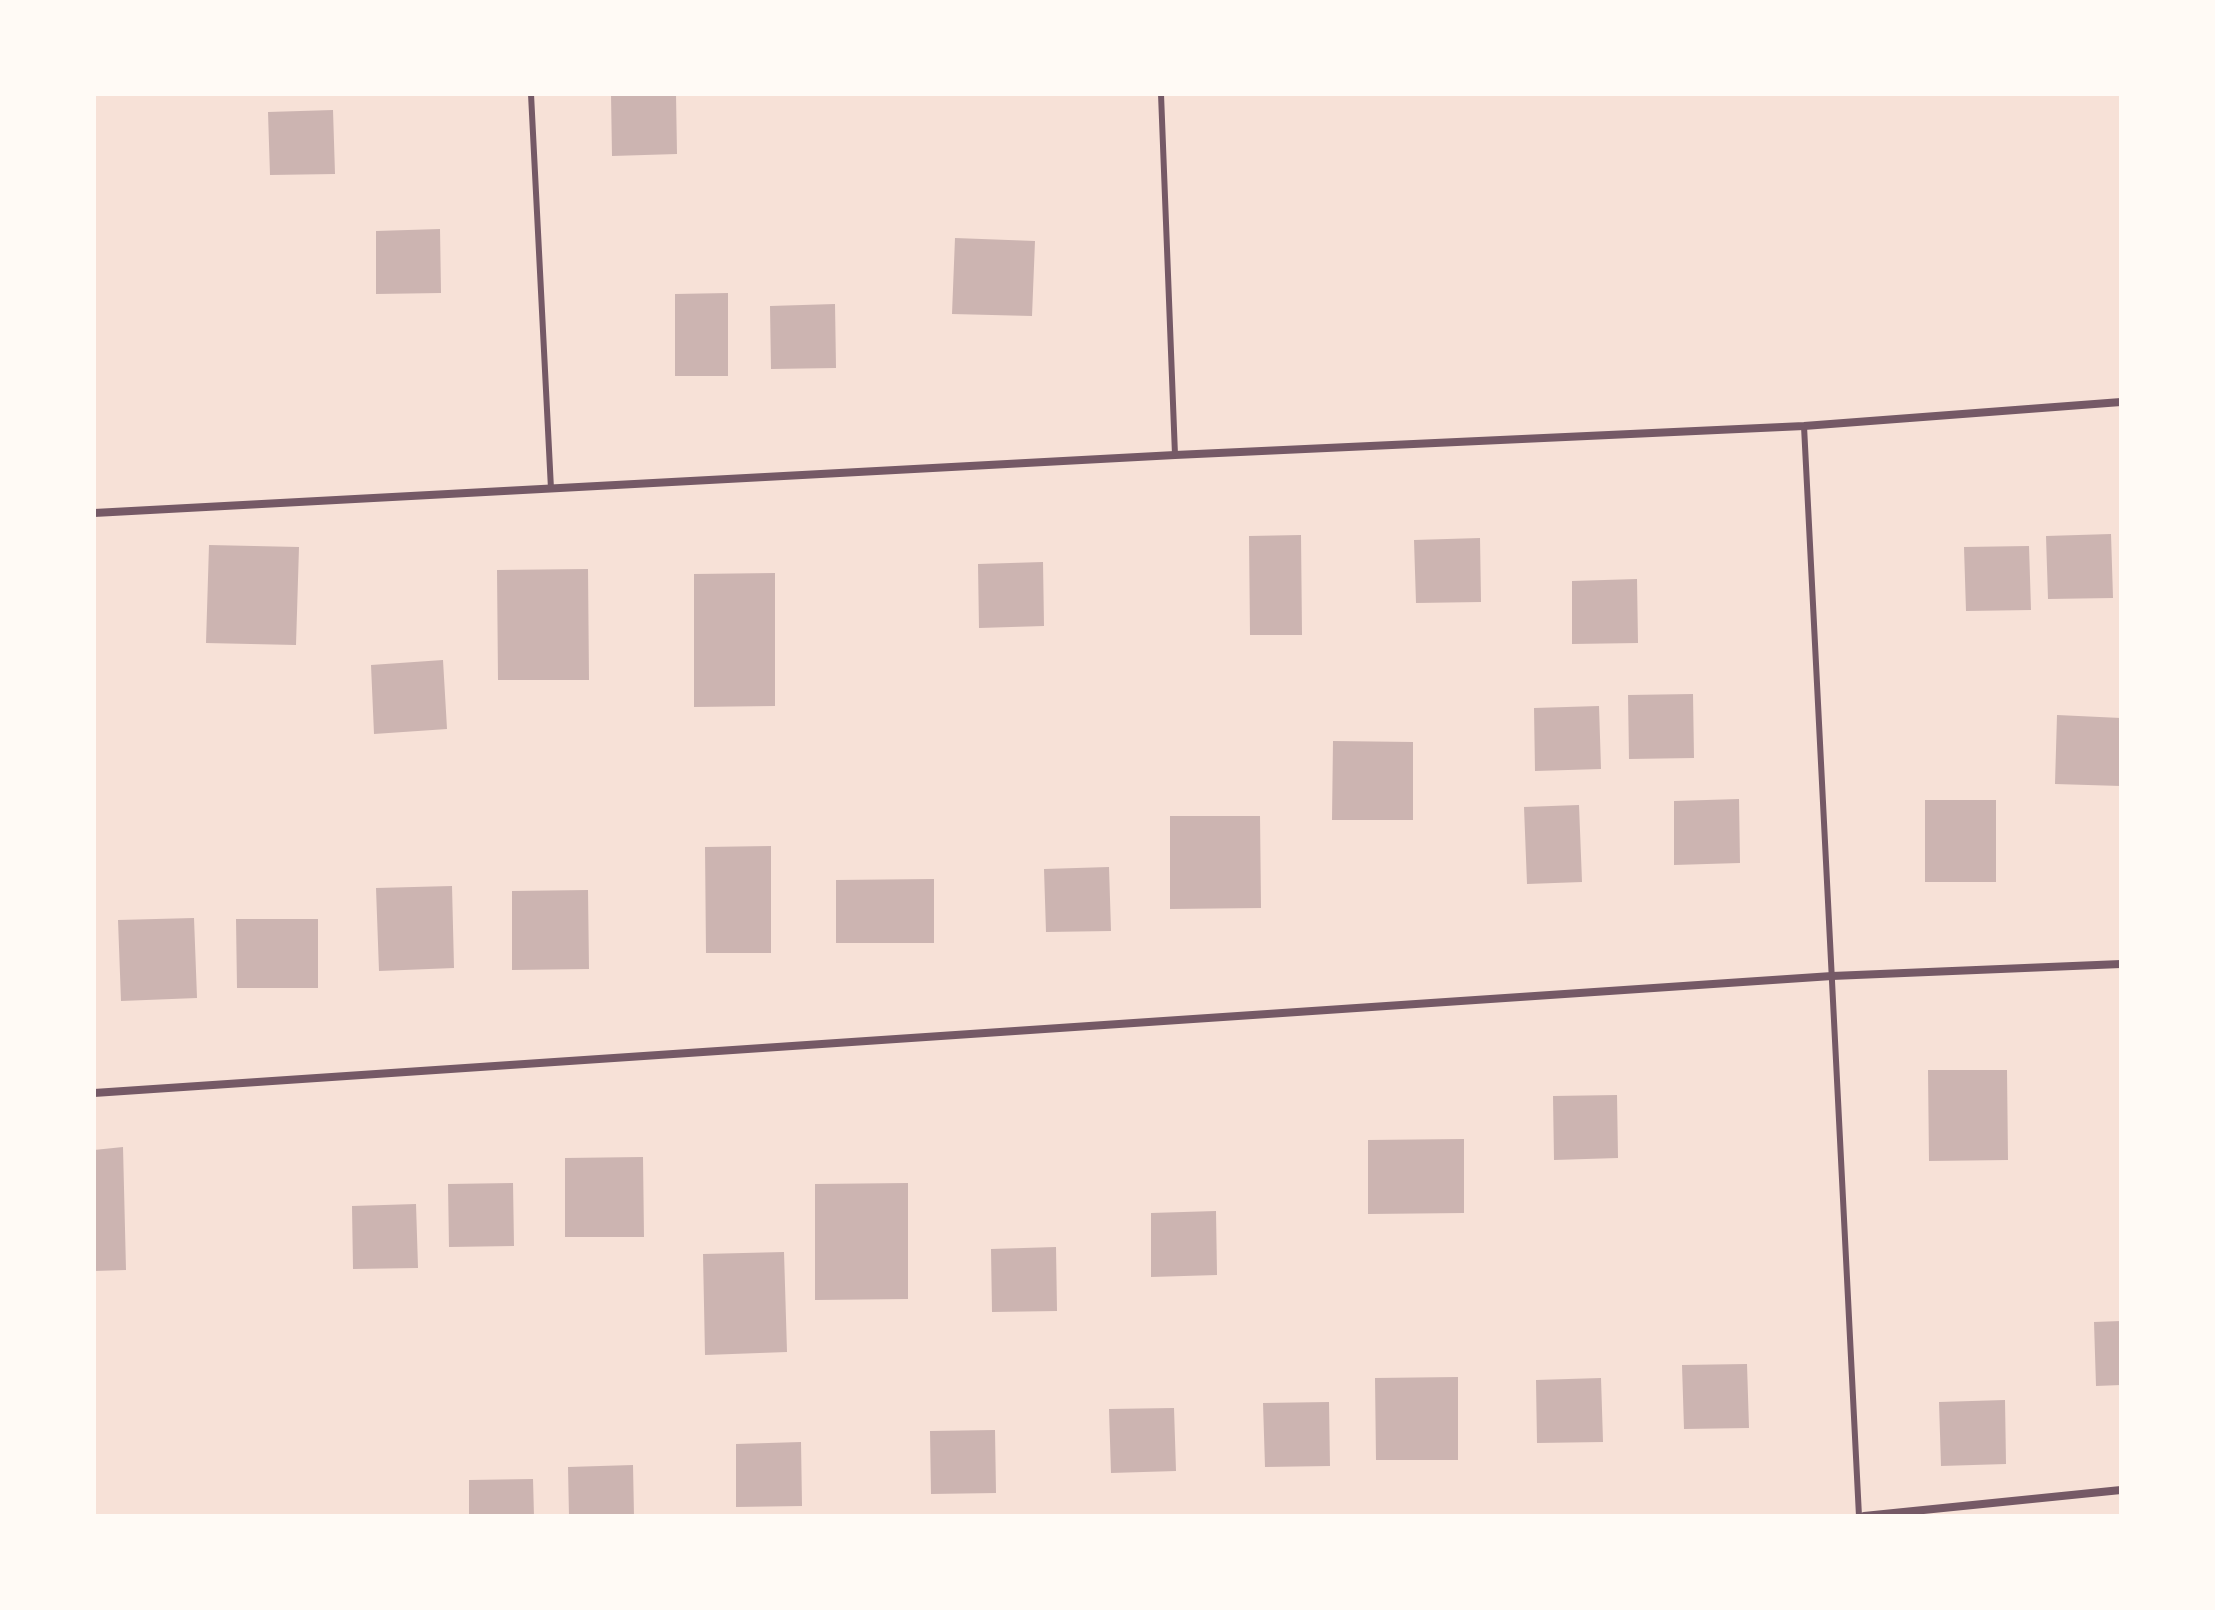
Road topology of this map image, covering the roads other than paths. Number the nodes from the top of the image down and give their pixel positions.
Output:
1 (531, 94) edge
2 (1161, 94) edge
3 (2121, 402) edge
4 (1804, 426) junction
5 (1175, 455) junction
6 (551, 489) junction
7 (94, 513) edge
8 (2121, 964) edge
9 (1832, 976) junction
10 (94, 1093) edge
11 (2121, 1490) edge
12 (1862, 1516) edge

1 - 6 lane
2 - 5 lane
3 - 4 street
4 - 5 street
4 - 9 lane
5 - 6 street
6 - 7 street
8 - 9 street
9 - 10 street
9 - 12 lane
11 - 12 street

